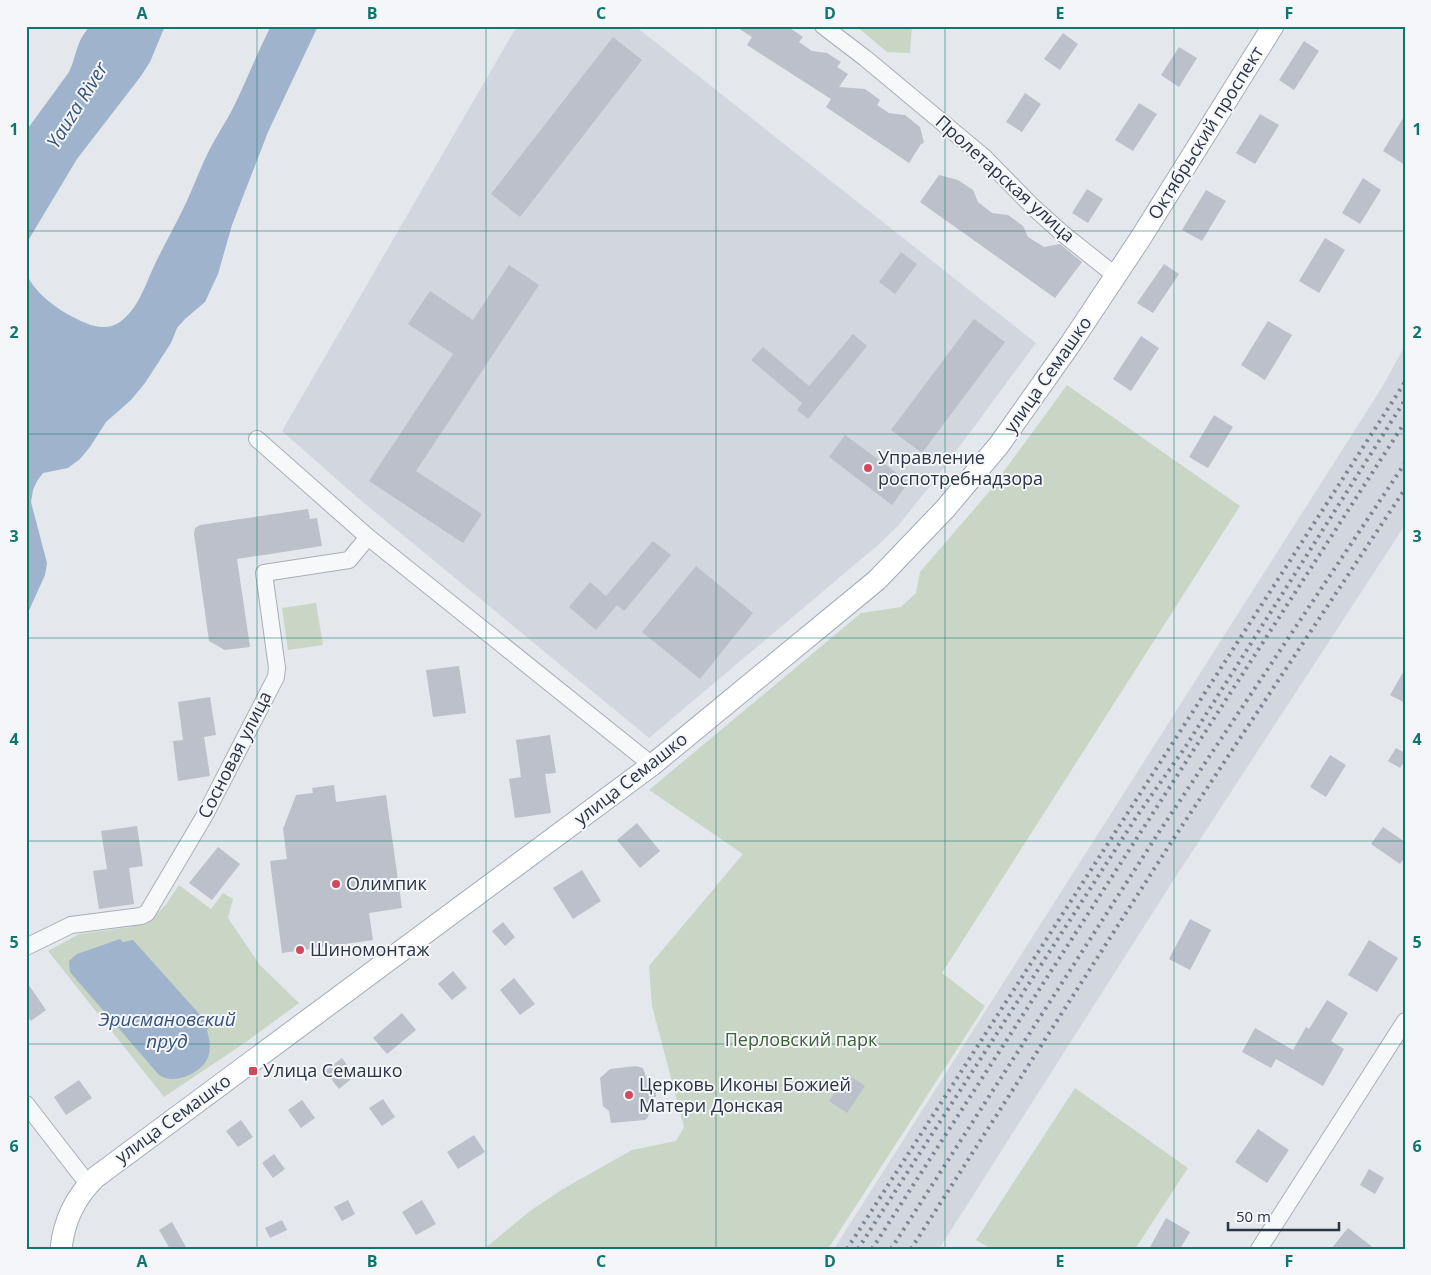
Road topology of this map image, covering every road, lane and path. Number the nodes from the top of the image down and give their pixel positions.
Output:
1 (823, 26) edge
2 (1273, 26) edge
3 (1140, 239) joint
4 (1116, 276) junction
5 (257, 439) dead end
6 (368, 537) junction
7 (652, 765) junction
8 (26, 947) edge
9 (1405, 1021) edge
10 (26, 1104) edge
11 (88, 1184) junction
12 (1260, 1248) edge
13 (61, 1249) edge

1 - 4 street, Пролетарская улица
2 - 3 main road, Октябрьский проспект
3 - 4 main road, улица Семашко
4 - 7 main road, улица Семашко
5 - 6 street
6 - 7 street
6 - 8 street, Сосновая улица
7 - 11 main road, улица Семашко
9 - 12 street
10 - 11 street
11 - 13 main road, улица Семашко

